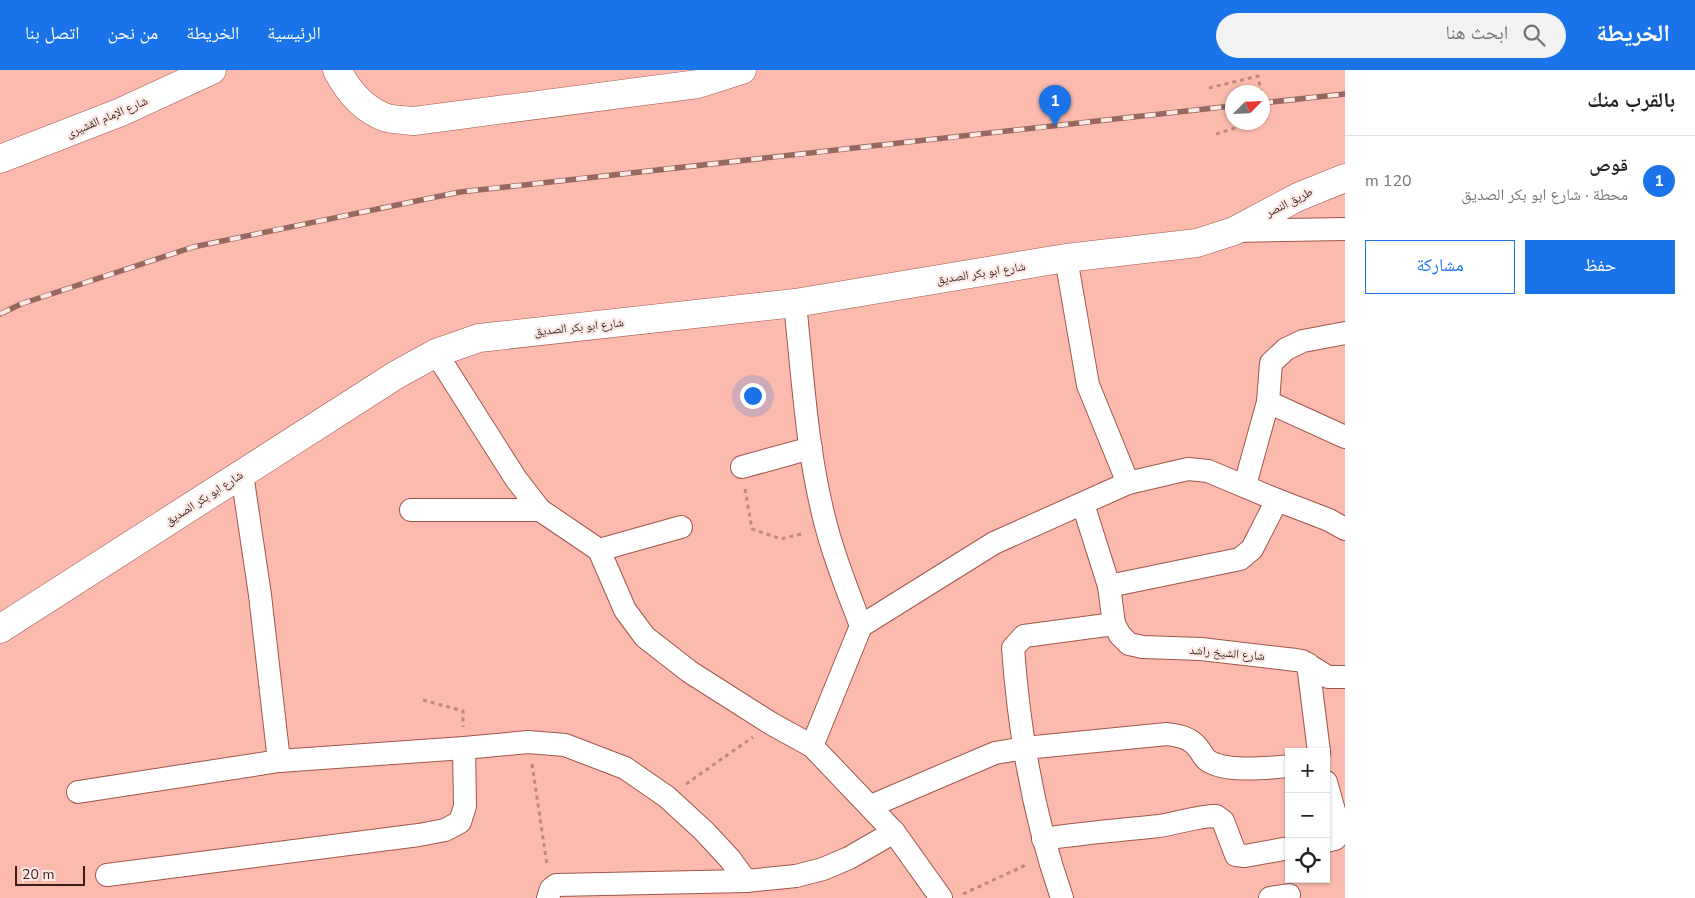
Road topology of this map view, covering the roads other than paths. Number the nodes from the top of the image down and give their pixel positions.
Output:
1 (212, 70) edge
2 (742, 70) edge
3 (341, 78) edge
4 (0, 159) edge
5 (1345, 178) edge
6 (1345, 229) edge
7 (1234, 231) junction
8 (1066, 258) junction
9 (795, 304) junction
10 (1345, 334) edge
11 (436, 353) junction
12 (1268, 402) junction
13 (1345, 437) edge
14 (811, 448) junction
15 (742, 467) road end
16 (242, 474) junction
17 (1128, 483) junction
18 (1245, 485) junction
19 (1277, 500) junction
20 (1082, 504) junction
21 (411, 510) dead end
22 (540, 510) junction
23 (681, 527) dead end
24 (1345, 529) edge
25 (598, 550) junction
26 (1109, 586) junction
27 (1114, 624) junction
28 (861, 626) junction
29 (0, 629) edge
30 (1308, 664) junction
31 (1345, 677) edge
32 (812, 746) junction
33 (464, 748) junction
34 (1025, 748) junction
35 (1318, 748) edge
36 (279, 761) junction
37 (1285, 766) edge
38 (78, 792) dead end
39 (1329, 793) edge
40 (870, 806) junction
41 (894, 832) junction
42 (1330, 840) edge
43 (1045, 848) junction
44 (1285, 849) edge
45 (107, 875) dead end
46 (746, 881) junction
47 (550, 893) edge
48 (952, 896) edge
49 (1062, 898) edge

1 - 4 street, شارع الإمام القشيرى
2 - 3 street
5 - 7 street, طريق النصر
6 - 7 street
7 - 8 street, شارع ابو بكر الصديق
8 - 9 street, شارع ابو بكر الصديق
8 - 17 street
9 - 11 street, شارع ابو بكر الصديق
9 - 14 street
10 - 12 street
11 - 16 street, شارع ابو بكر الصديق
11 - 22 street
12 - 13 street
12 - 18 street
14 - 15 street
14 - 28 street
16 - 29 street, شارع ابو بكر الصديق
16 - 36 street
17 - 18 street
17 - 20 street
18 - 19 street
19 - 24 street
19 - 26 street
20 - 26 street
20 - 28 street
21 - 22 street
22 - 25 street
23 - 25 street
25 - 32 street
26 - 27 street
27 - 30 street, شارع الشيخ راشد
27 - 34 street
28 - 32 street
30 - 31 street, شارع الشيخ راشد
30 - 35 street
32 - 40 street
33 - 36 street
33 - 45 street
33 - 46 street
34 - 37 street
34 - 40 street
34 - 43 street
36 - 38 street
39 - 42 street
40 - 41 street
41 - 46 street
41 - 48 street
43 - 44 street
43 - 49 street
46 - 47 street

